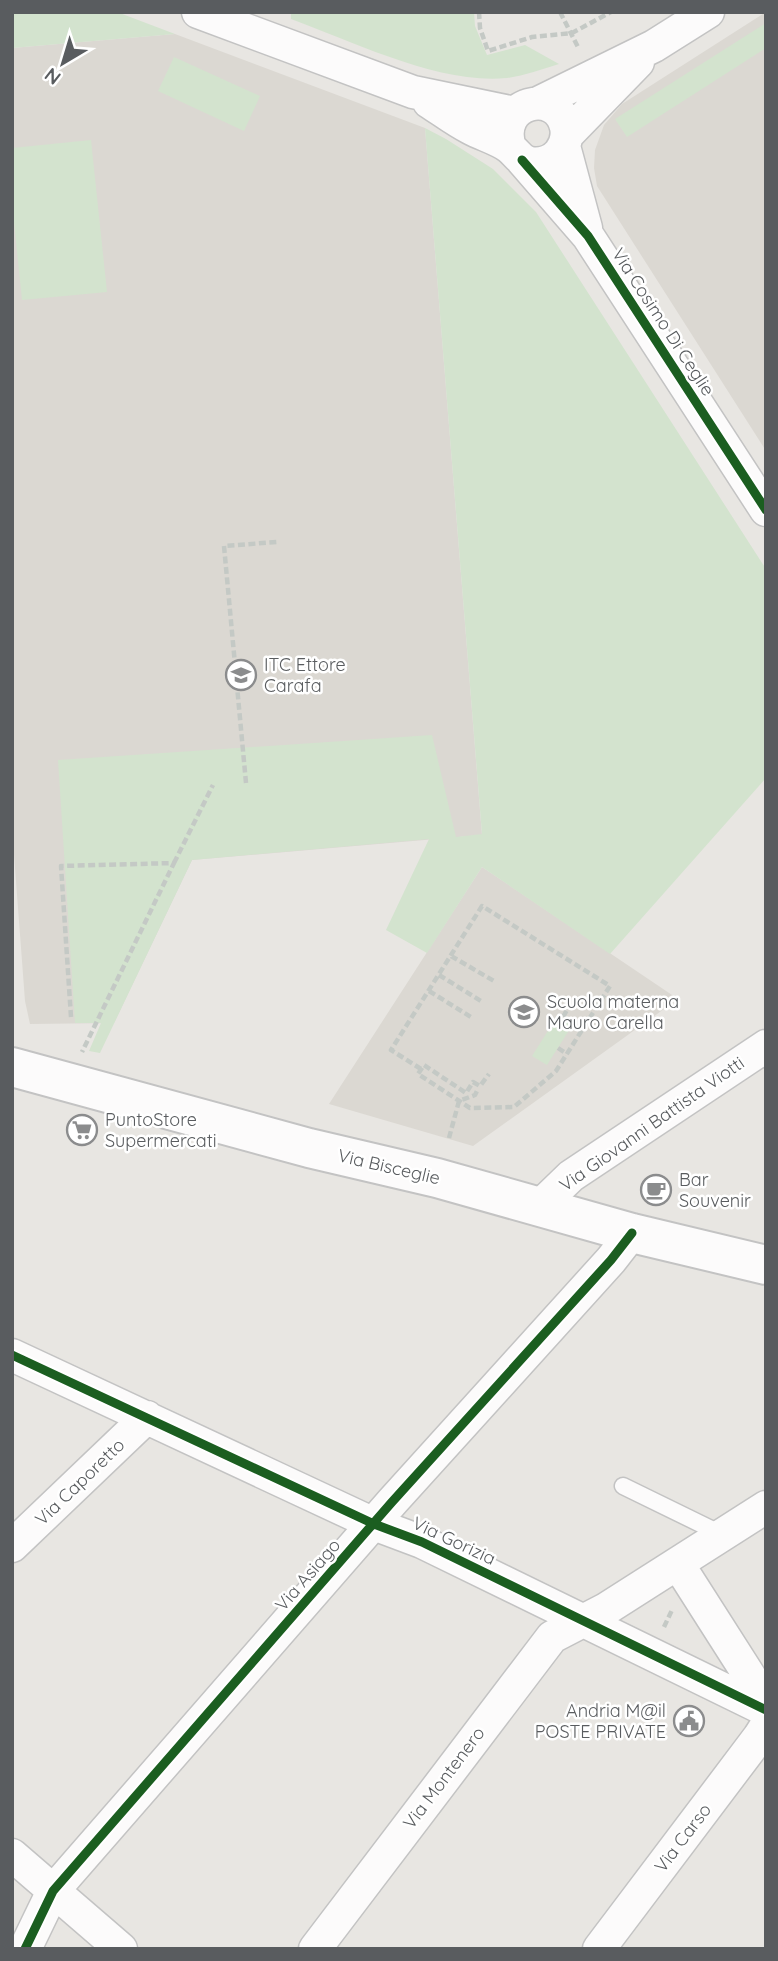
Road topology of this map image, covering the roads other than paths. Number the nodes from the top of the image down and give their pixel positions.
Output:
1 (198, 12) edge
2 (708, 12) edge
3 (654, 46) junction
4 (413, 92) junction
5 (526, 108) junction
6 (565, 140) junction
7 (516, 154) junction
8 (589, 236) junction
9 (766, 510) edge
10 (766, 1046) edge
11 (12, 1067) edge
12 (540, 1206) junction
13 (632, 1233) junction
14 (766, 1265) edge
15 (12, 1355) edge
16 (147, 1417) junction
17 (623, 1486) dead end
18 (766, 1507) edge
19 (374, 1524) junction
20 (723, 1533) junction
21 (12, 1546) edge
22 (678, 1564) junction
23 (584, 1621) junction
24 (766, 1702) edge
25 (766, 1710) edge
26 (766, 1726) edge
27 (12, 1855) edge
28 (53, 1891) junction
29 (25, 1949) edge
30 (121, 1949) edge
31 (315, 1949) edge
32 (599, 1949) edge

1 - 4 street
2 - 3 street
3 - 5 street
3 - 6 street
4 - 5 street
4 - 7 street
5 - 6 street
5 - 7 street
6 - 7 street
6 - 8 street, Via Cosimo Di Ceglie
7 - 8 street, Via Cosimo Di Ceglie
8 - 9 street, Via Cosimo Di Ceglie
10 - 12 street, Via Giovanni Battista Viotti
11 - 12 main road, Via Bisceglie
12 - 13 main road, Via Bisceglie
13 - 14 main road, Via Bisceglie
13 - 19 street, Via Asiago
15 - 16 street, Via Gorizia
16 - 19 street, Via Gorizia
16 - 21 street, Via Caporetto
17 - 20 lane
18 - 20 street, Via Montenero
19 - 23 street, Via Gorizia
19 - 28 street, Via Asiago
20 - 22 street, Via Montenero
22 - 23 street, Via Montenero
22 - 24 street
23 - 25 street, Via Gorizia
23 - 31 street, Via Montenero
26 - 32 street, Via Carso
27 - 28 street
28 - 29 street, Via Asiago
28 - 30 street

